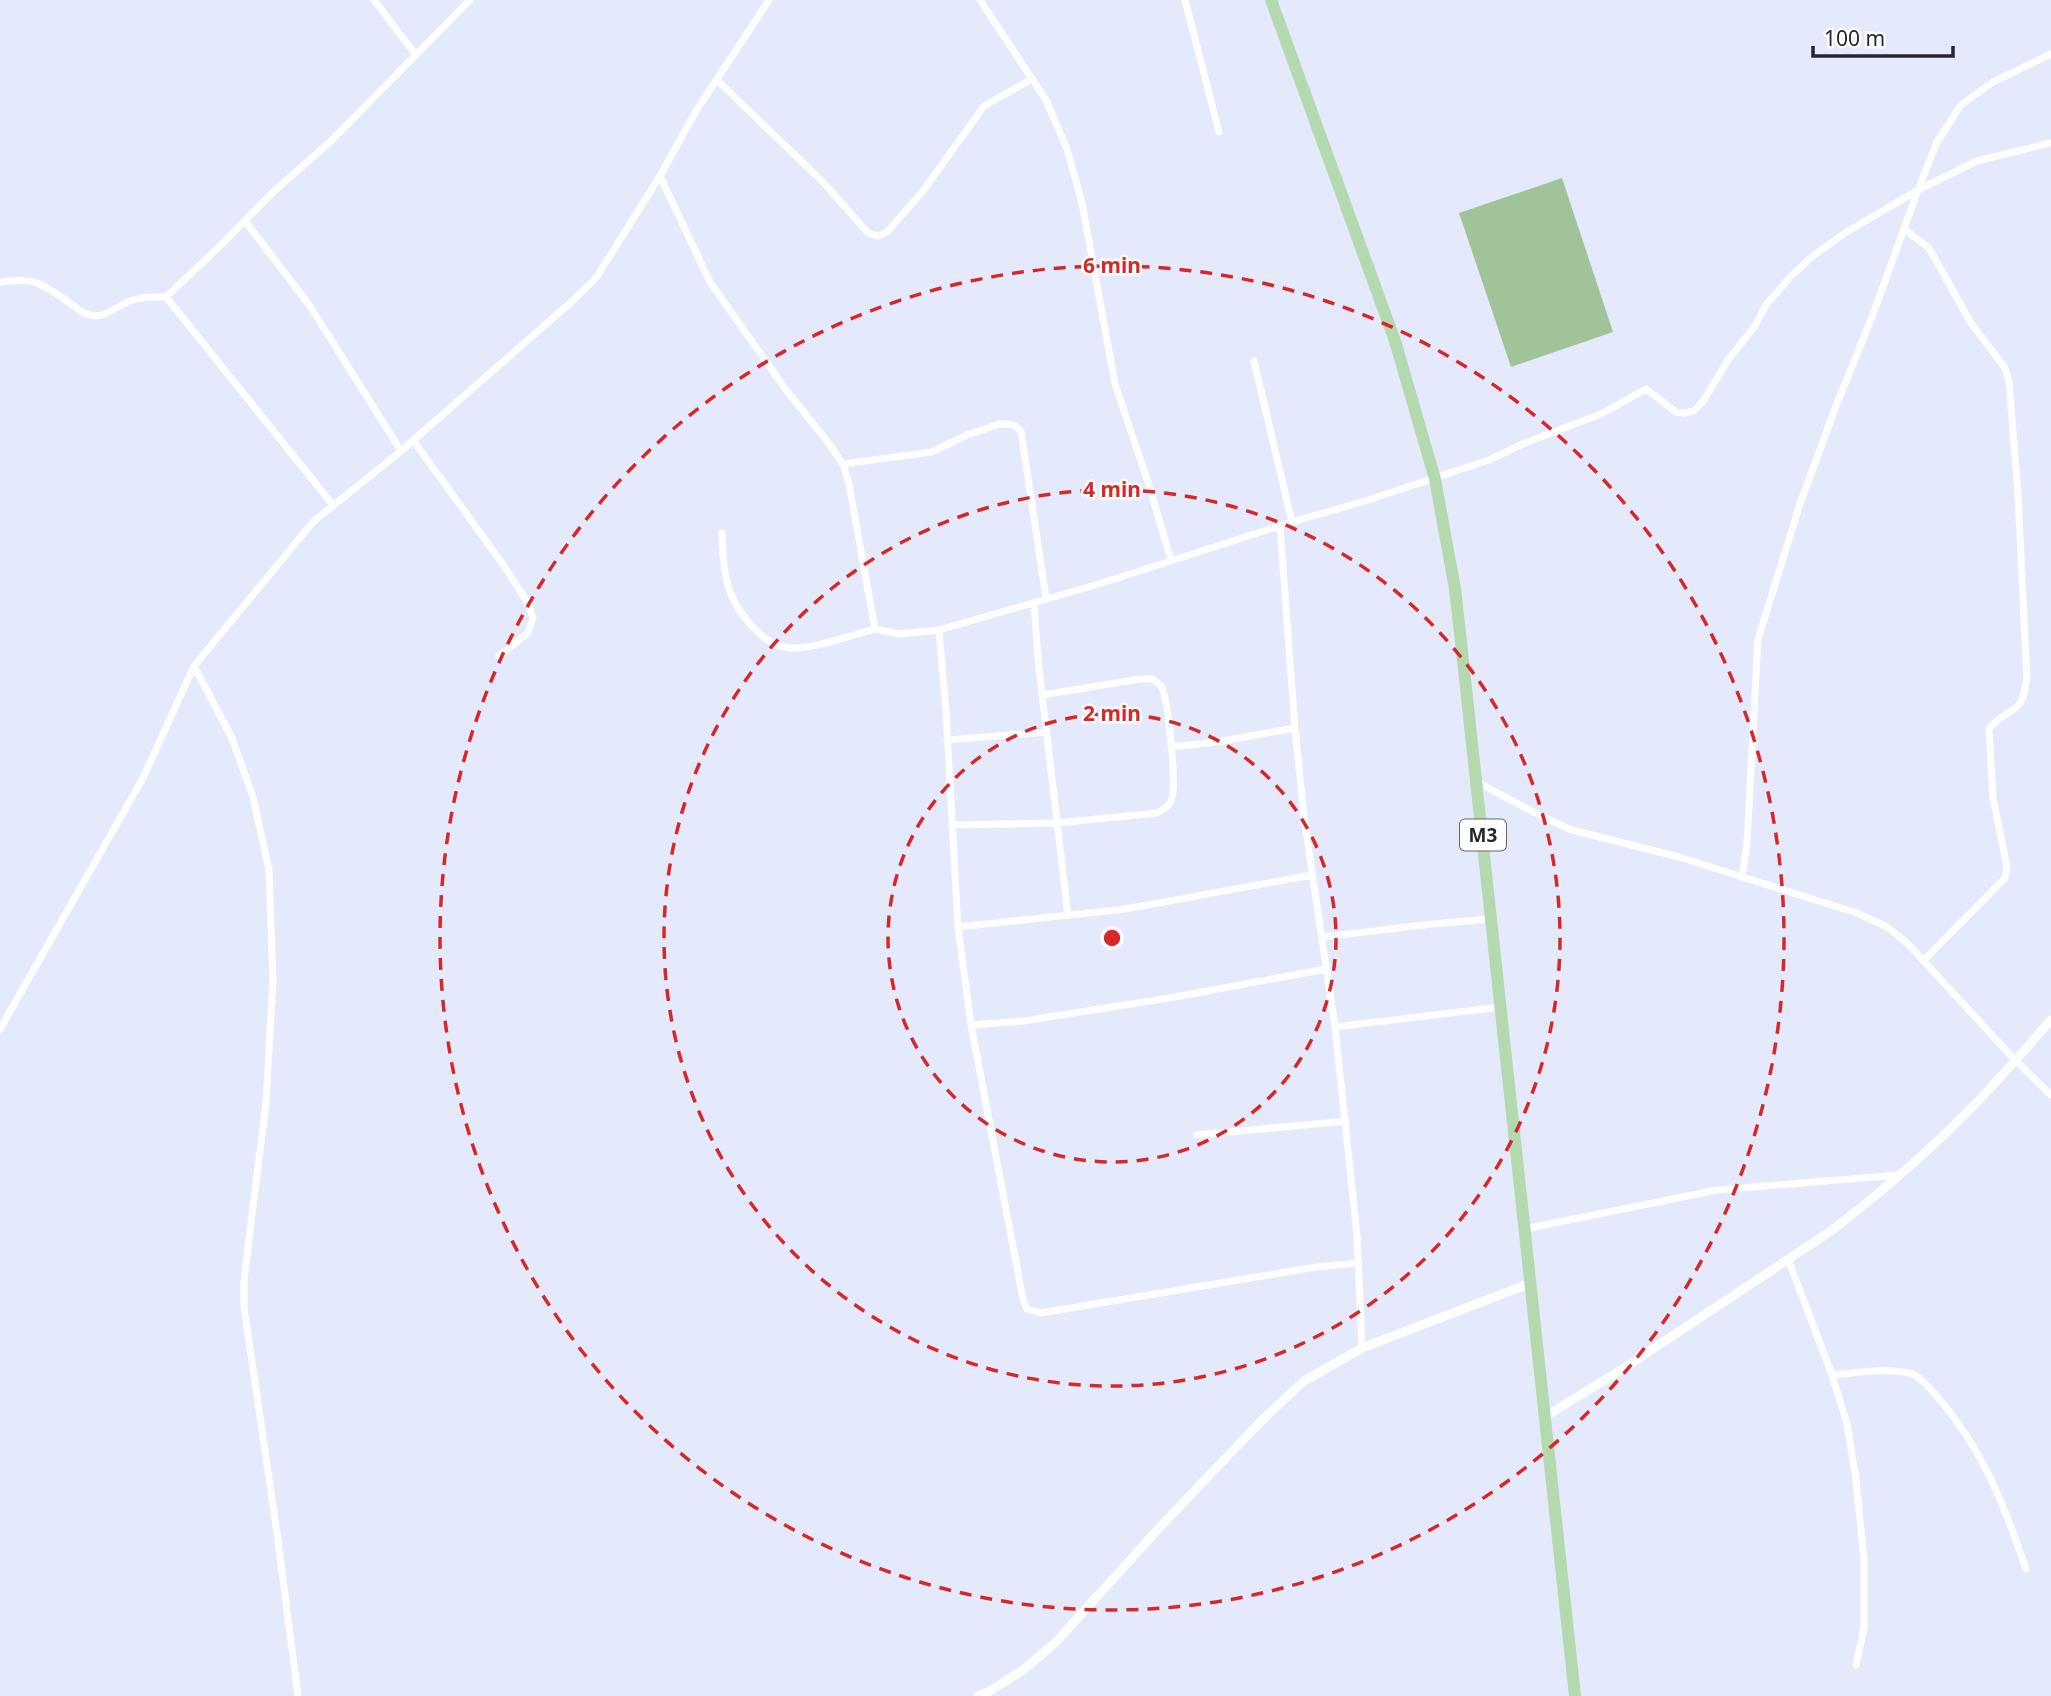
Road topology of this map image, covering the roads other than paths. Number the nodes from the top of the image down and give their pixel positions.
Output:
1 (374, 0) edge
2 (470, 0) edge
3 (769, 0) edge
4 (980, 0) edge
5 (1185, 0) edge
6 (1271, 0) edge
7 (415, 54) junction
8 (2051, 54) edge
9 (1032, 79) junction
10 (717, 80) junction
11 (1219, 132) dead end
12 (2051, 143) edge
13 (660, 176) junction
14 (1918, 190) junction
15 (245, 221) junction
16 (1904, 229) junction
17 (0, 282) edge
18 (166, 297) junction
19 (1254, 361) dead end
20 (413, 440) junction
21 (401, 450) junction
22 (843, 464) junction
23 (1435, 479) junction
24 (333, 505) junction
25 (1292, 522) junction
26 (1280, 527) junction
27 (722, 533) dead end
28 (1171, 560) junction
29 (1046, 598) junction
30 (1034, 602) junction
31 (875, 629) junction
32 (939, 630) junction
33 (499, 656) dead end
34 (194, 666) junction
35 (1042, 695) junction
36 (1295, 728) junction
37 (1046, 732) junction
38 (947, 740) junction
39 (1171, 747) junction
40 (1477, 782) junction
41 (1057, 823) junction
42 (952, 825) junction
43 (1312, 875) junction
44 (1742, 878) junction
45 (1068, 916) junction
46 (1490, 919) junction
47 (958, 927) junction
48 (1323, 937) junction
49 (1924, 960) junction
50 (1326, 969) junction
51 (1500, 1007) junction
52 (2051, 1020) edge
53 (971, 1025) junction
54 (1335, 1027) junction
55 (0, 1029) edge
56 (2015, 1060) junction
57 (2051, 1095) edge
58 (1346, 1121) junction
59 (1197, 1135) dead end
60 (1899, 1175) junction
61 (1525, 1229) junction
62 (1788, 1259) junction
63 (1359, 1263) junction
64 (1531, 1283) junction
65 (1362, 1349) junction
66 (1832, 1375) junction
67 (1546, 1416) junction
68 (2026, 1569) dead end
69 (1856, 1665) dead end
70 (298, 1696) edge
71 (978, 1696) edge
72 (1575, 1696) edge

1 - 7 street
2 - 7 street
3 - 10 street
4 - 9 street
5 - 11 street
6 - 23 main road, M3
7 - 15 street
8 - 14 street
9 - 10 street
9 - 28 street
10 - 13 street
12 - 14 street
13 - 20 street
13 - 22 street
14 - 16 street
14 - 23 street
15 - 18 street
15 - 21 street
16 - 44 street
16 - 49 street
17 - 18 street
18 - 24 street
19 - 25 street
20 - 21 street
20 - 33 street
21 - 24 street
22 - 29 street
22 - 31 street
23 - 25 street
23 - 40 main road, M3
24 - 34 street
25 - 26 street
26 - 28 street
26 - 36 street
27 - 31 street
28 - 29 street
29 - 30 street
30 - 32 street
30 - 35 street
31 - 32 street
32 - 38 street
34 - 55 street
34 - 70 street
35 - 37 street
35 - 39 street
36 - 39 street
36 - 43 street
37 - 38 street
37 - 41 street
38 - 42 street
39 - 41 street
40 - 44 street
40 - 46 main road, M3
41 - 42 street
41 - 45 street
42 - 47 street
43 - 45 street
43 - 48 street
44 - 49 street
45 - 47 street
46 - 48 street
46 - 51 main road, M3
47 - 53 street
48 - 50 street
49 - 56 street
50 - 53 street
50 - 54 street
51 - 54 street
51 - 61 main road, M3
52 - 56 street
53 - 63 street
54 - 58 street
56 - 57 street
56 - 60 street
58 - 59 street
58 - 63 street
60 - 61 street
60 - 62 street
61 - 64 main road, M3
62 - 66 street
62 - 67 street
63 - 65 street
64 - 65 street
64 - 67 main road, M3
65 - 71 street
66 - 68 street
66 - 69 street
67 - 72 main road, M3

